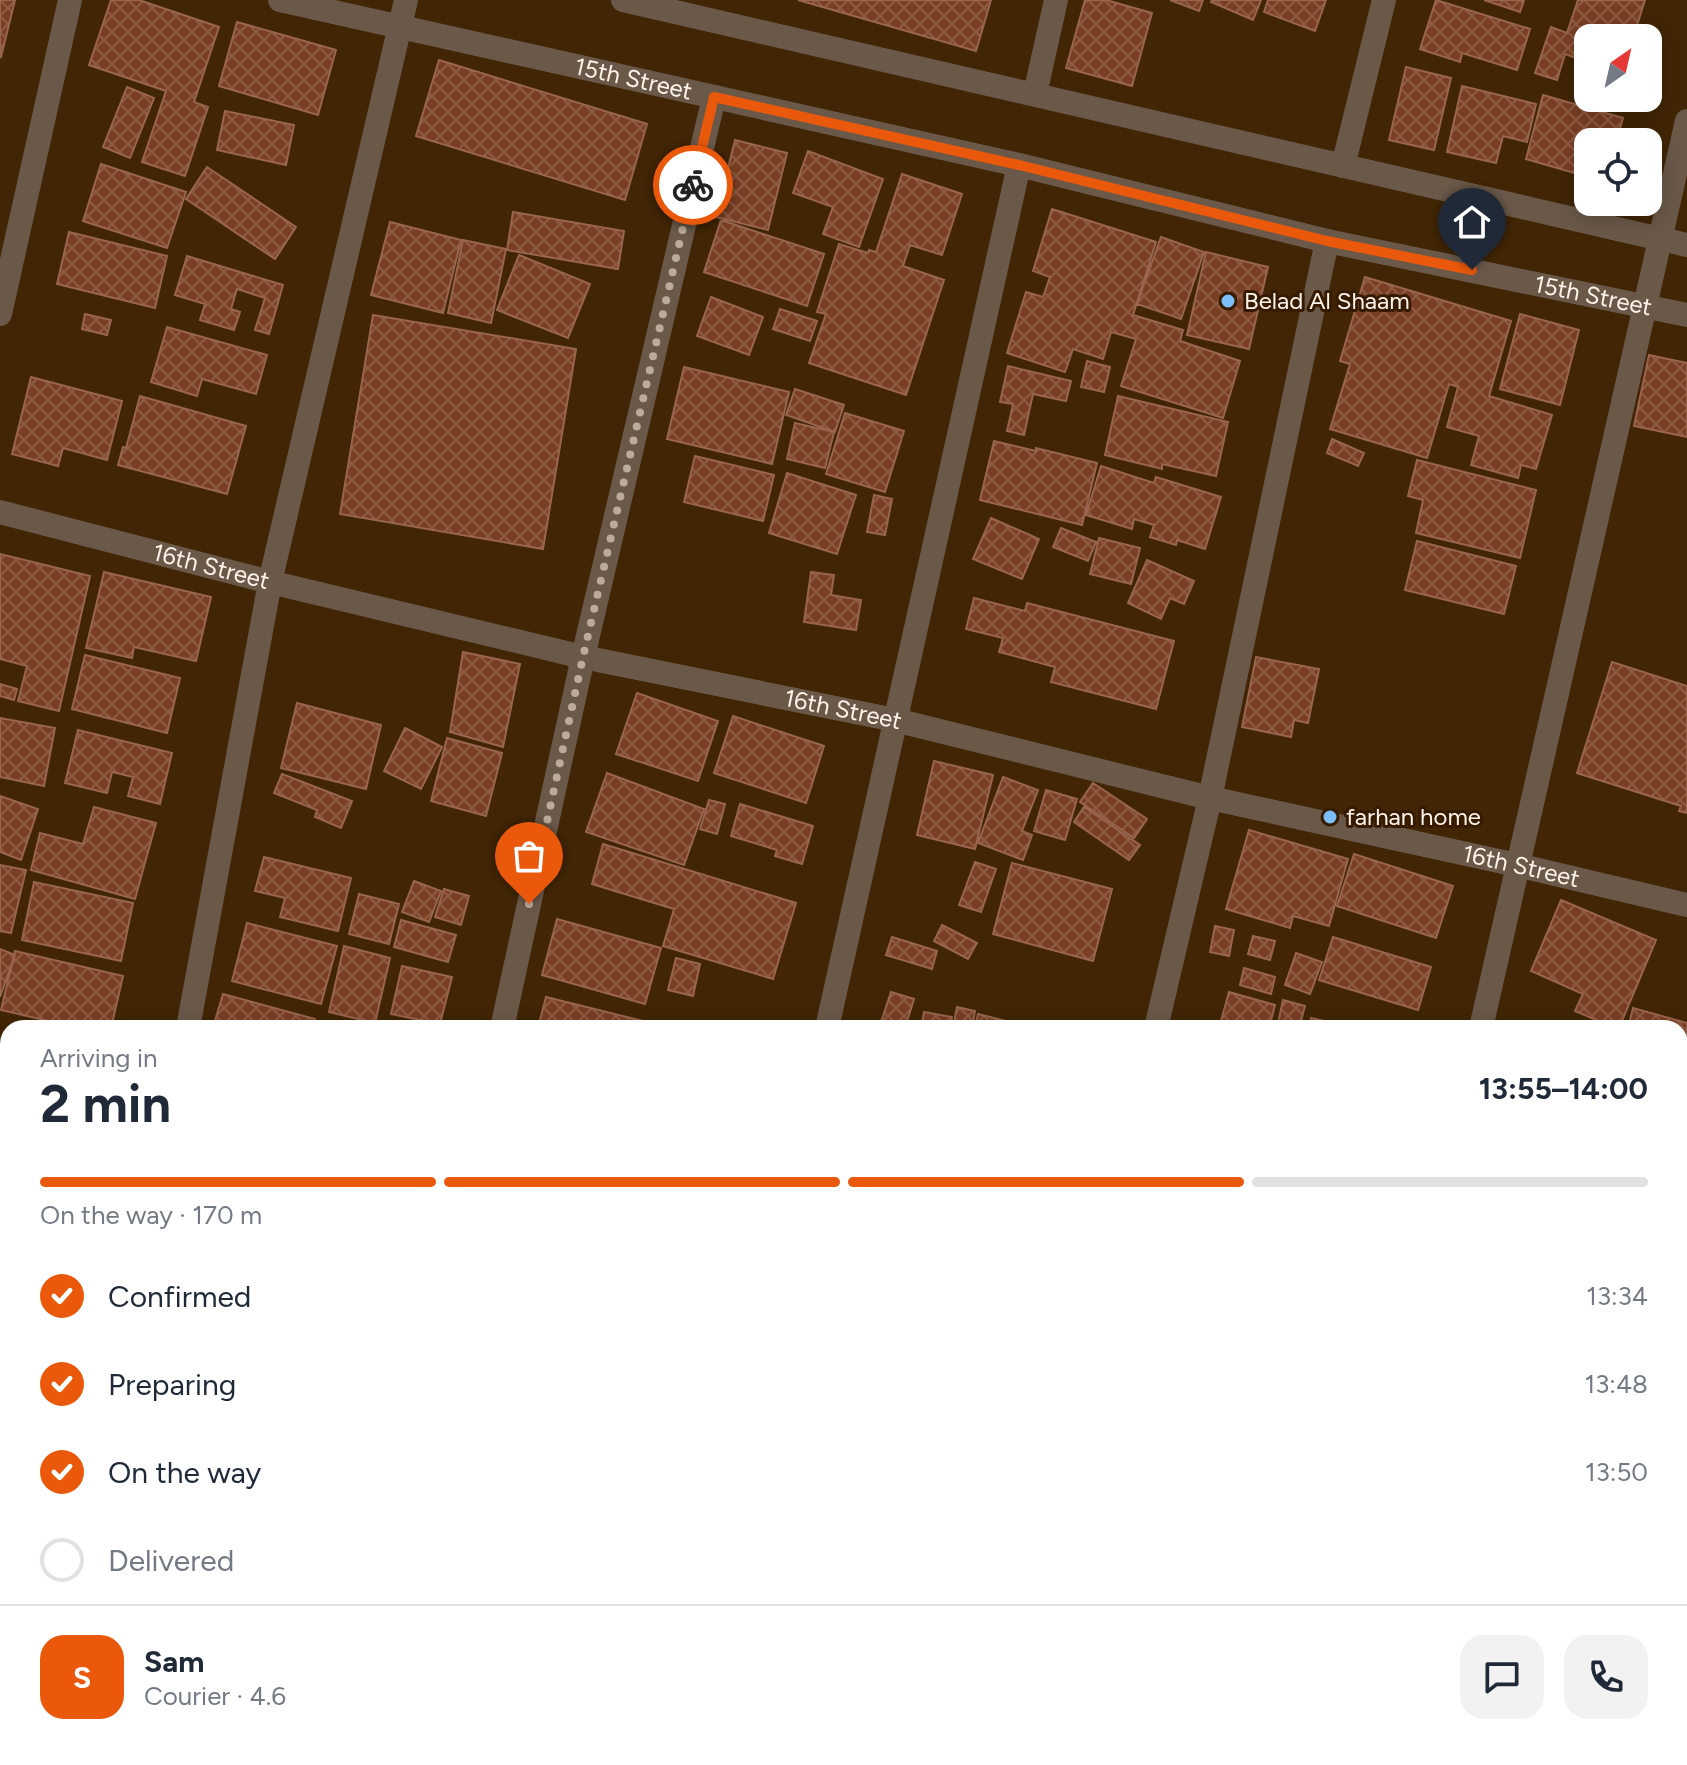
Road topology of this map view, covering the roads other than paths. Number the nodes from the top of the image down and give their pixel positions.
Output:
1 (70, 0) edge
2 (280, 0) edge
3 (406, 0) edge
4 (623, 0) edge
5 (736, 0) edge
6 (1056, 0) edge
7 (1384, 0) edge
8 (731, 24) junction
9 (399, 27) junction
10 (1035, 94) junction
11 (714, 97) junction
12 (1687, 121) edge
13 (1019, 165) junction
14 (1343, 166) junction
15 (1660, 239) junction
16 (1327, 241) junction
17 (1687, 245) edge
18 (1646, 306) junction
19 (0, 314) edge
20 (1687, 315) edge
21 (0, 512) edge
22 (270, 582) junction
23 (583, 657) junction
24 (895, 720) junction
25 (1210, 798) junction
26 (1517, 865) junction
27 (1687, 905) edge
28 (189, 1020) edge
29 (504, 1020) edge
30 (829, 1020) edge
31 (1158, 1020) edge
32 (1483, 1020) edge

1 - 19 street
2 - 9 street, 15th Street
3 - 9 street
4 - 8 street
5 - 8 street
6 - 10 street
7 - 14 street
8 - 10 street
9 - 11 street, 15th Street
9 - 22 street
10 - 14 street
11 - 13 street, 15th Street
11 - 23 street
12 - 15 street
13 - 16 street, 15th Street
13 - 24 street
14 - 15 street
15 - 17 street
15 - 18 street
16 - 18 street, 15th Street
16 - 25 street
18 - 20 street, 15th Street
18 - 26 street
21 - 22 street, 16th Street
22 - 23 street, 16th Street
22 - 28 street
23 - 24 street, 16th Street
23 - 29 street
24 - 25 street, 16th Street
24 - 30 street
25 - 26 street, 16th Street
25 - 31 street
26 - 27 street, 16th Street
26 - 32 street

